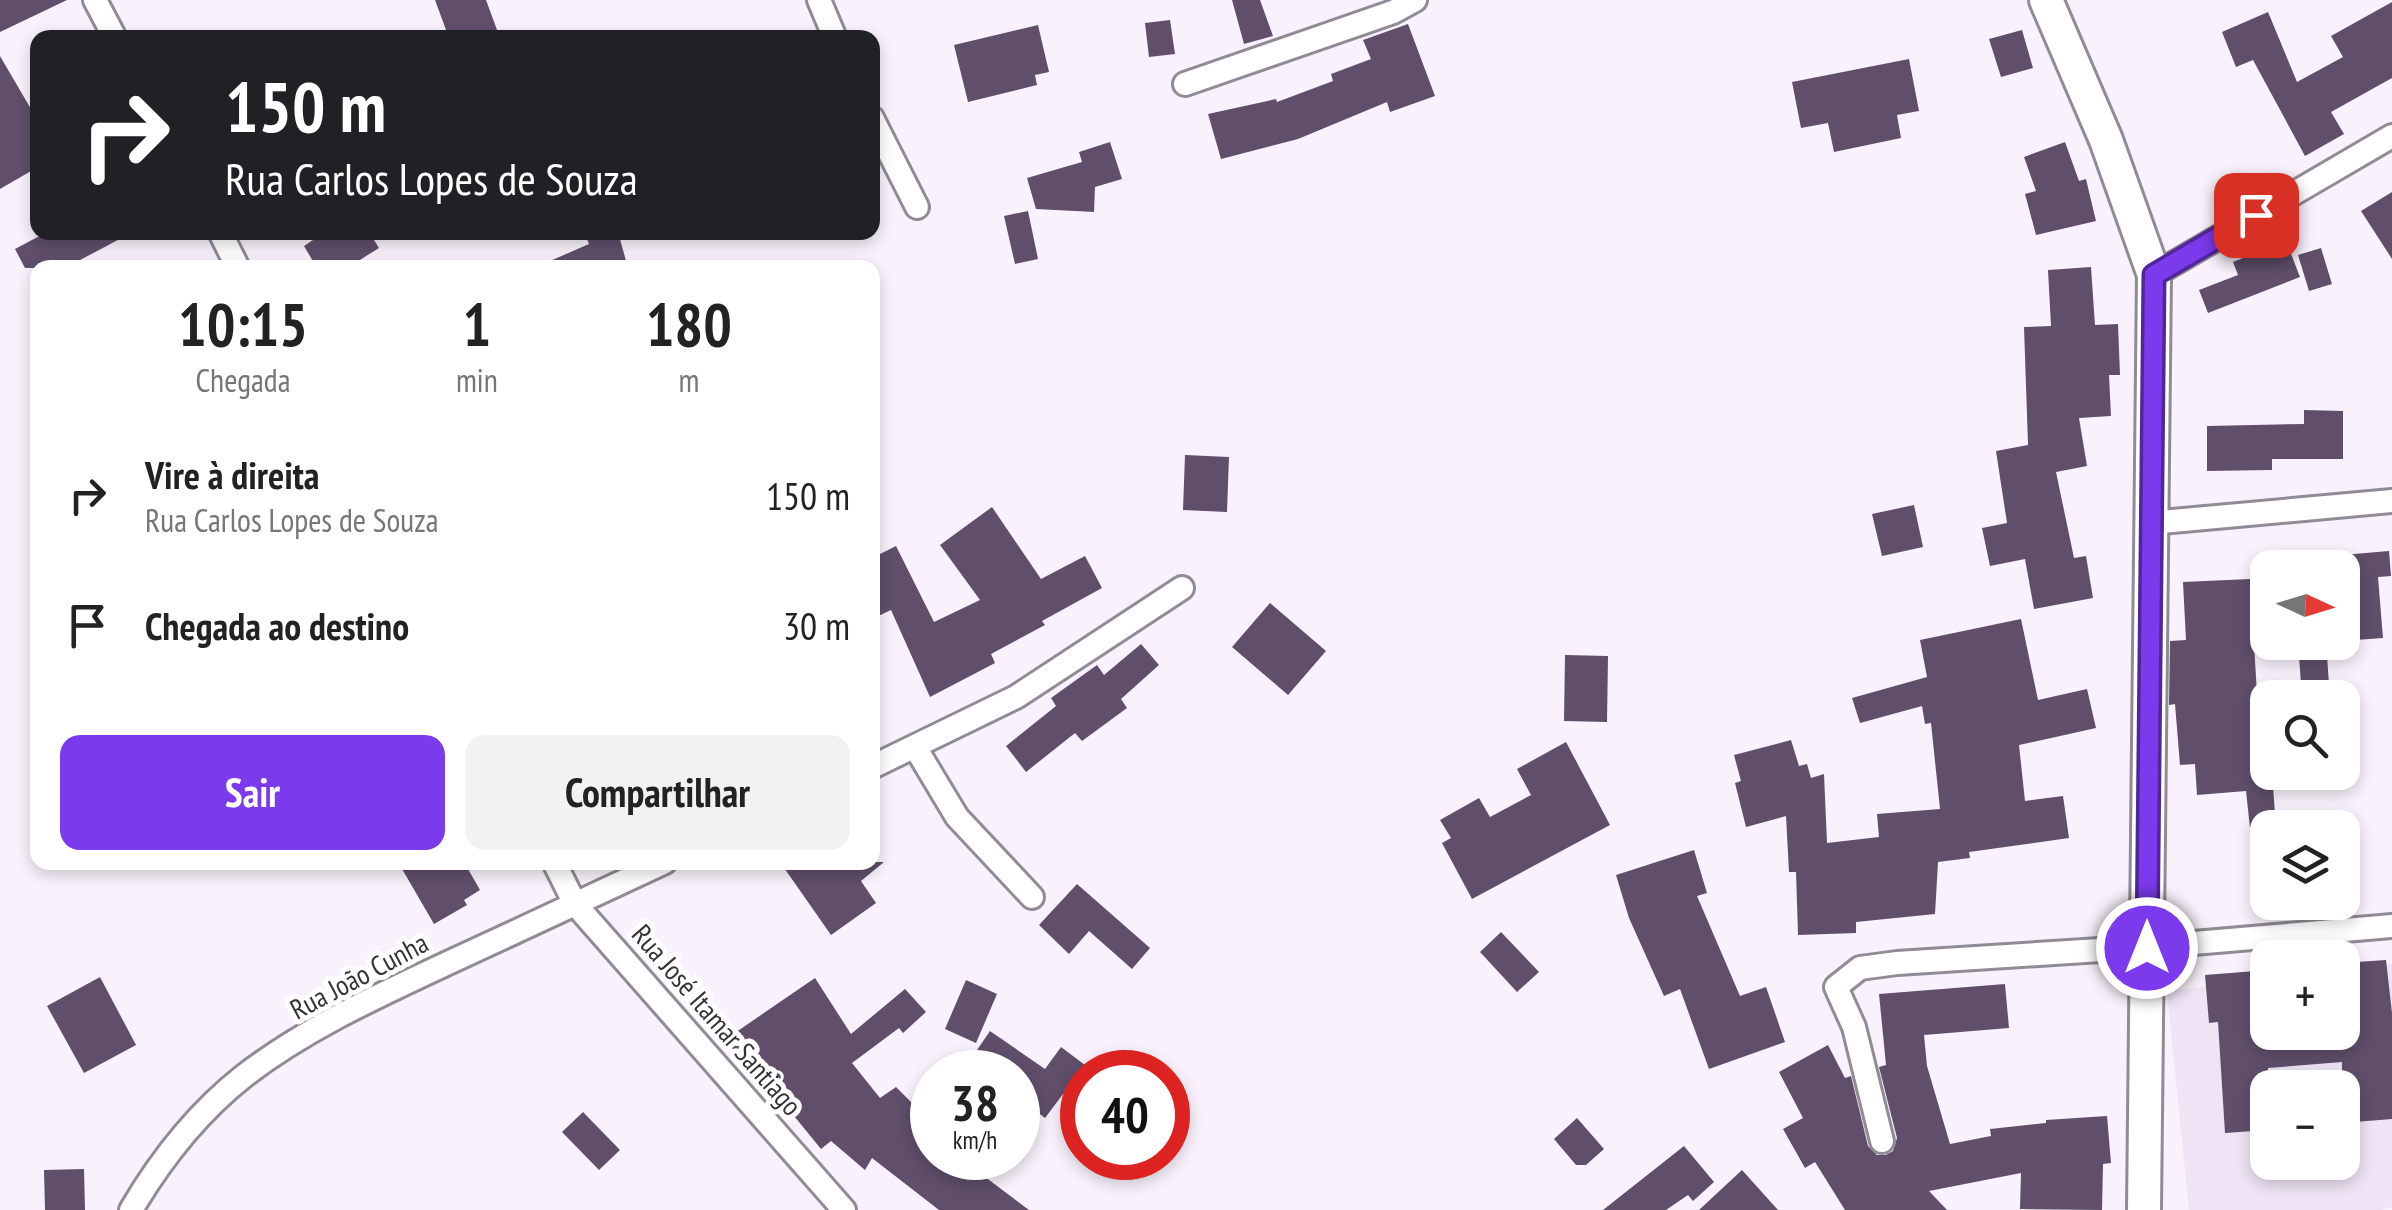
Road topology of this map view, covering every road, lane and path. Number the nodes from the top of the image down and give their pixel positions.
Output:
1 (96, 0) edge
2 (819, 0) edge
3 (1415, 0) edge
4 (2046, 0) edge
5 (112, 30) edge
6 (832, 30) edge
7 (1184, 84) dead end
8 (880, 134) edge
9 (2392, 136) edge
10 (916, 206) dead end
11 (2154, 275) junction
12 (2392, 501) edge
13 (2150, 523) junction
14 (1182, 588) dead end
15 (915, 746) junction
16 (880, 763) edge
17 (558, 870) edge
18 (648, 870) edge
19 (1032, 897) dead end
20 (576, 904) junction
21 (2392, 926) edge
22 (2147, 948) junction
23 (1882, 1141) dead end
24 (132, 1210) edge
25 (844, 1210) edge
26 (2144, 1210) edge

1 - 5 street
2 - 6 street
3 - 7 street
4 - 11 street
8 - 10 street
9 - 11 street
11 - 13 street
12 - 13 street
13 - 22 street
14 - 15 street
15 - 16 street
15 - 19 street
17 - 20 street, Rua José Itamar Santiago
18 - 20 street, Rua João Cunha
20 - 24 street, Rua João Cunha
20 - 25 street, Rua José Itamar Santiago
21 - 22 street
22 - 23 street
22 - 26 street

